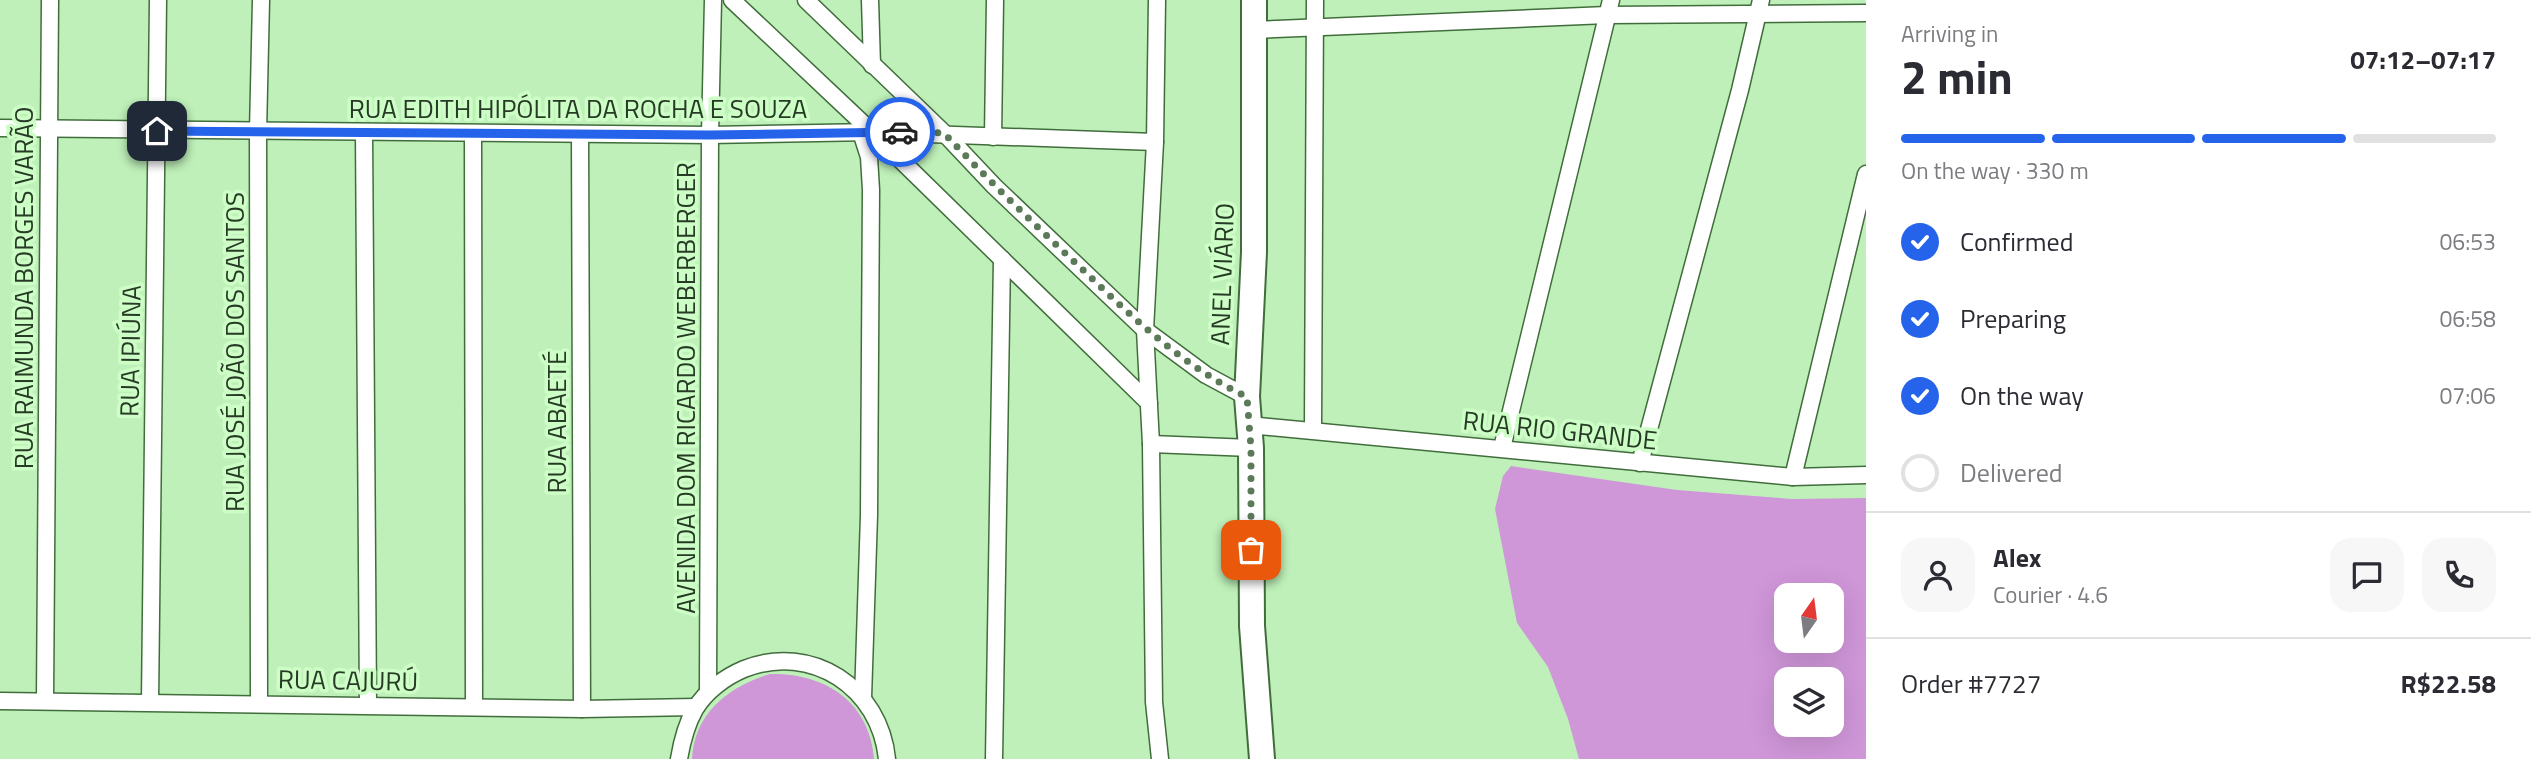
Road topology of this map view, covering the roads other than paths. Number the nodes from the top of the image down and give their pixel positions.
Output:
1 (50, 0) edge
2 (158, 0) edge
3 (261, 0) edge
4 (713, 0) edge
5 (732, 0) edge
6 (806, 0) edge
7 (870, 0) edge
8 (995, 0) edge
9 (1157, 0) edge
10 (1254, 0) edge
11 (1315, 0) edge
12 (1760, 7) edge
13 (1609, 8) edge
14 (1866, 13) edge
15 (1315, 27) junction
16 (1255, 30) junction
17 (872, 65) junction
18 (0, 128) edge
19 (48, 128) junction
20 (157, 131) junction
21 (258, 132) junction
22 (867, 132) junction
23 (364, 133) junction
24 (944, 133) junction
25 (472, 134) junction
26 (580, 134) junction
27 (710, 135) junction
28 (993, 137) junction
29 (1155, 142) junction
30 (1866, 174) edge
31 (1002, 260) junction
32 (1145, 330) junction
33 (1247, 397) junction
34 (1149, 403) junction
35 (1314, 430) junction
36 (1250, 436) junction
37 (1151, 444) junction
38 (1502, 448) junction
39 (1640, 463) junction
40 (1866, 475) edge
41 (1793, 477) junction
42 (708, 692) junction
43 (863, 698) junction
44 (0, 701) edge
45 (45, 701) junction
46 (150, 702) junction
47 (259, 704) junction
48 (368, 705) junction
49 (474, 707) junction
50 (696, 707) junction
51 (582, 709) junction
52 (679, 759) edge
53 (887, 759) edge
54 (994, 759) edge
55 (1160, 759) edge
56 (1262, 759) edge

1 - 19 street, RUA RAIMUNDA BORGES VARÃO
2 - 20 street, RUA IPIÚNA
3 - 21 street, RUA JOSÉ JOÃO DOS SANTOS
4 - 27 street, AVENIDA DOM RICARDO WEBERBERGER
5 - 22 street
6 - 17 street
7 - 17 street
8 - 28 street
9 - 29 street
10 - 16 main road, ANEL VIÁRIO
11 - 15 street
12 - 13 street
12 - 14 street
12 - 39 street
13 - 15 street
13 - 38 street
15 - 16 street
15 - 35 street
16 - 33 main road, ANEL VIÁRIO
17 - 24 street
18 - 19 street, RUA EDITH HIPÓLITA DA ROCHA E SOUZA
19 - 20 street, RUA EDITH HIPÓLITA DA ROCHA E SOUZA
19 - 45 street, RUA RAIMUNDA BORGES VARÃO
20 - 21 street, RUA EDITH HIPÓLITA DA ROCHA E SOUZA
20 - 46 street, RUA IPIÚNA
21 - 23 street, RUA EDITH HIPÓLITA DA ROCHA E SOUZA
21 - 47 street, RUA JOSÉ JOÃO DOS SANTOS
22 - 24 street, RUA EDITH HIPÓLITA DA ROCHA E SOUZA
22 - 27 street, RUA EDITH HIPÓLITA DA ROCHA E SOUZA
22 - 31 street
22 - 43 street
23 - 25 street, RUA EDITH HIPÓLITA DA ROCHA E SOUZA
23 - 48 street
24 - 28 street, RUA EDITH HIPÓLITA DA ROCHA E SOUZA
24 - 32 street
25 - 26 street, RUA EDITH HIPÓLITA DA ROCHA E SOUZA
25 - 49 street
26 - 27 street, RUA EDITH HIPÓLITA DA ROCHA E SOUZA
26 - 51 street, RUA ABAETÉ
27 - 42 street, AVENIDA DOM RICARDO WEBERBERGER
28 - 29 street, RUA EDITH HIPÓLITA DA ROCHA E SOUZA
29 - 32 street
30 - 41 street
31 - 34 street
31 - 54 street
32 - 33 street
32 - 34 street
33 - 36 main road, ANEL VIÁRIO
34 - 37 street
35 - 36 street, RUA RIO GRANDE
35 - 38 street, RUA RIO GRANDE
36 - 37 street, RUA RIO GRANDE
36 - 56 main road, ANEL VIÁRIO
37 - 55 street
38 - 39 street, RUA RIO GRANDE
39 - 41 street, RUA RIO GRANDE
40 - 41 street, RUA RIO GRANDE
42 - 43 street
42 - 50 street
43 - 53 street
44 - 45 street, RUA CAJURÚ
45 - 46 street, RUA CAJURÚ
46 - 47 street, RUA CAJURÚ
47 - 48 street, RUA CAJURÚ
48 - 49 street, RUA CAJURÚ
49 - 51 street, RUA CAJURÚ
50 - 51 street, RUA CAJURÚ
50 - 52 street

